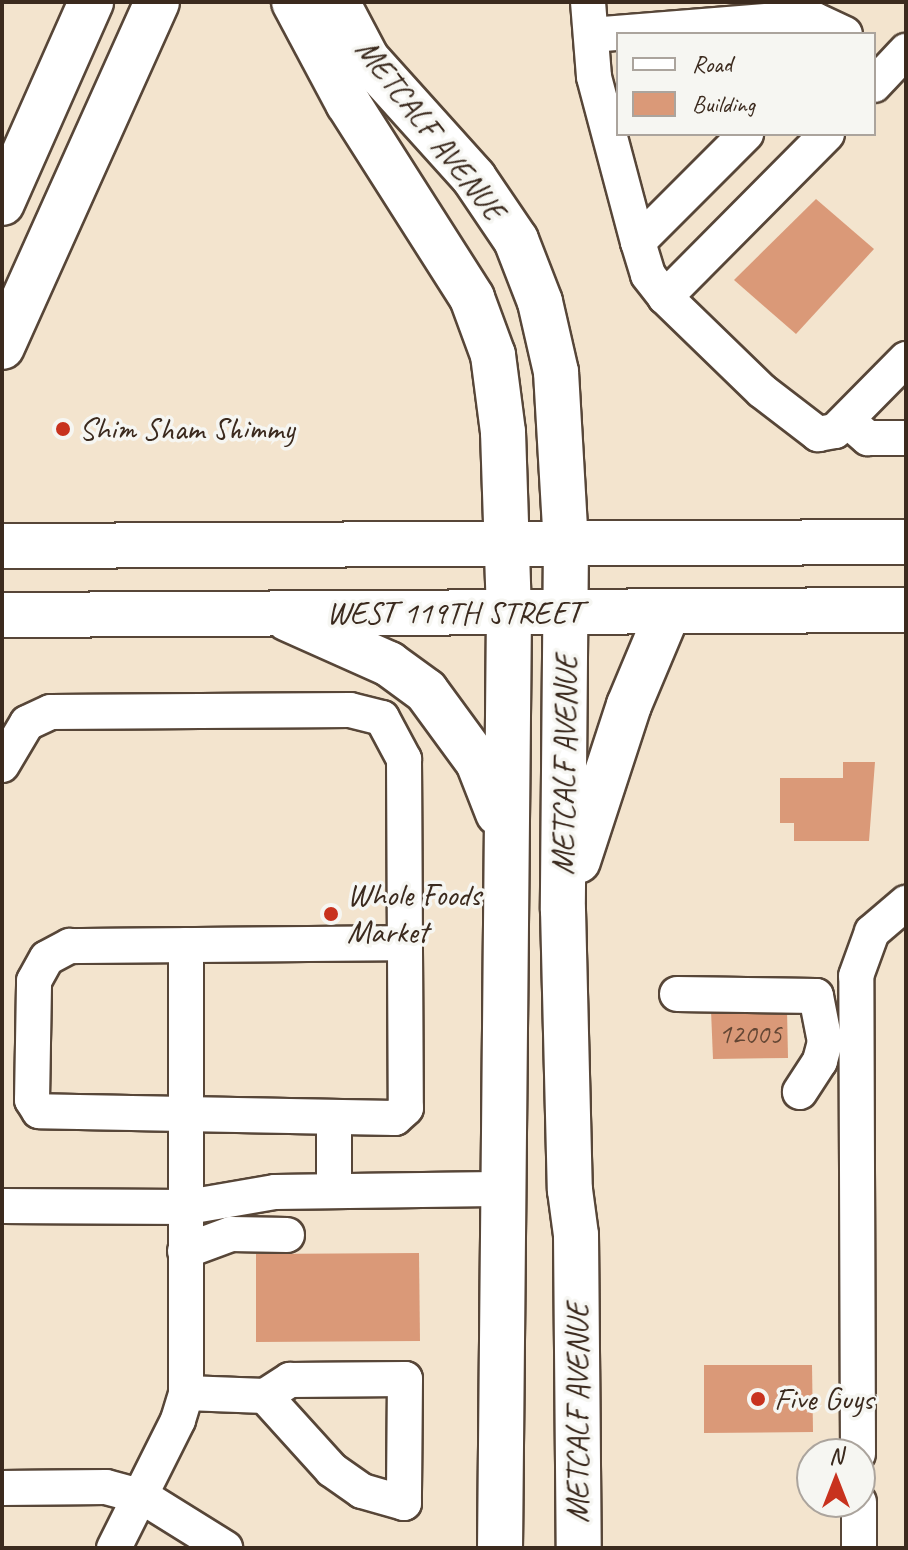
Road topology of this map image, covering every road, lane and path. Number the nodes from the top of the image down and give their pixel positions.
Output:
1 (91, 2) edge
2 (157, 2) edge
3 (294, 2) edge
4 (337, 2) edge
5 (590, 18) edge
6 (790, 18) edge
7 (841, 32) edge
8 (744, 136) edge
9 (825, 136) edge
10 (2, 203) edge
11 (638, 242) junction
12 (665, 297) junction
13 (2, 347) edge
14 (906, 359) edge
15 (847, 420) junction
16 (906, 438) edge
17 (906, 542) edge
18 (508, 543) junction
19 (566, 543) junction
20 (2, 546) edge
21 (906, 610) edge
22 (509, 612) junction
23 (566, 612) junction
24 (668, 612) junction
25 (275, 613) junction
26 (2, 615) edge
27 (2, 765) edge
28 (506, 834) junction
29 (906, 903) edge
30 (563, 910) junction
31 (405, 943) junction
32 (186, 945) junction
33 (677, 994) dead end
34 (800, 1092) dead end
35 (186, 1115) junction
36 (334, 1118) junction
37 (503, 1189) junction
38 (334, 1191) junction
39 (2, 1206) edge
40 (188, 1207) junction
41 (287, 1235) dead end
42 (185, 1251) junction
43 (186, 1393) junction
44 (265, 1396) junction
45 (858, 1438) edge
46 (2, 1488) edge
47 (143, 1497) junction
48 (859, 1518) edge
49 (221, 1546) edge
50 (114, 1548) edge
51 (251, 1548) edge
52 (500, 1548) edge
53 (579, 1548) edge
54 (859, 1548) edge

1 - 10 main road
2 - 13 main road
3 - 18 main road, METCALF AVENUE
4 - 19 main road, METCALF AVENUE
5 - 6 lane
5 - 11 lane
6 - 7 lane
8 - 11 lane
9 - 12 lane
11 - 12 lane
12 - 15 lane
14 - 15 lane
15 - 16 lane
17 - 19 main road
18 - 19 main road
18 - 20 main road
18 - 22 main road, METCALF AVENUE
19 - 23 main road, METCALF AVENUE
21 - 24 main road, WEST 119TH STREET
22 - 23 main road, WEST 119TH STREET
22 - 25 main road, WEST 119TH STREET
22 - 28 main road, METCALF AVENUE
23 - 24 main road, WEST 119TH STREET
23 - 30 main road, METCALF AVENUE
24 - 30 main road
25 - 26 main road, WEST 119TH STREET
25 - 28 main road
27 - 31 lane
28 - 37 main road, METCALF AVENUE
29 - 45 lane
30 - 53 main road, METCALF AVENUE
31 - 32 lane
31 - 36 lane
32 - 35 lane
32 - 35 lane
33 - 34 lane
35 - 36 lane
35 - 40 lane
36 - 38 lane
37 - 38 lane
37 - 52 main road, METCALF AVENUE
38 - 40 lane
39 - 40 lane
40 - 42 lane
41 - 42 lane
42 - 43 lane
43 - 44 lane
43 - 47 lane
44 - 44 lane
46 - 47 lane
47 - 49 lane
47 - 50 lane
48 - 54 lane
49 - 51 lane

